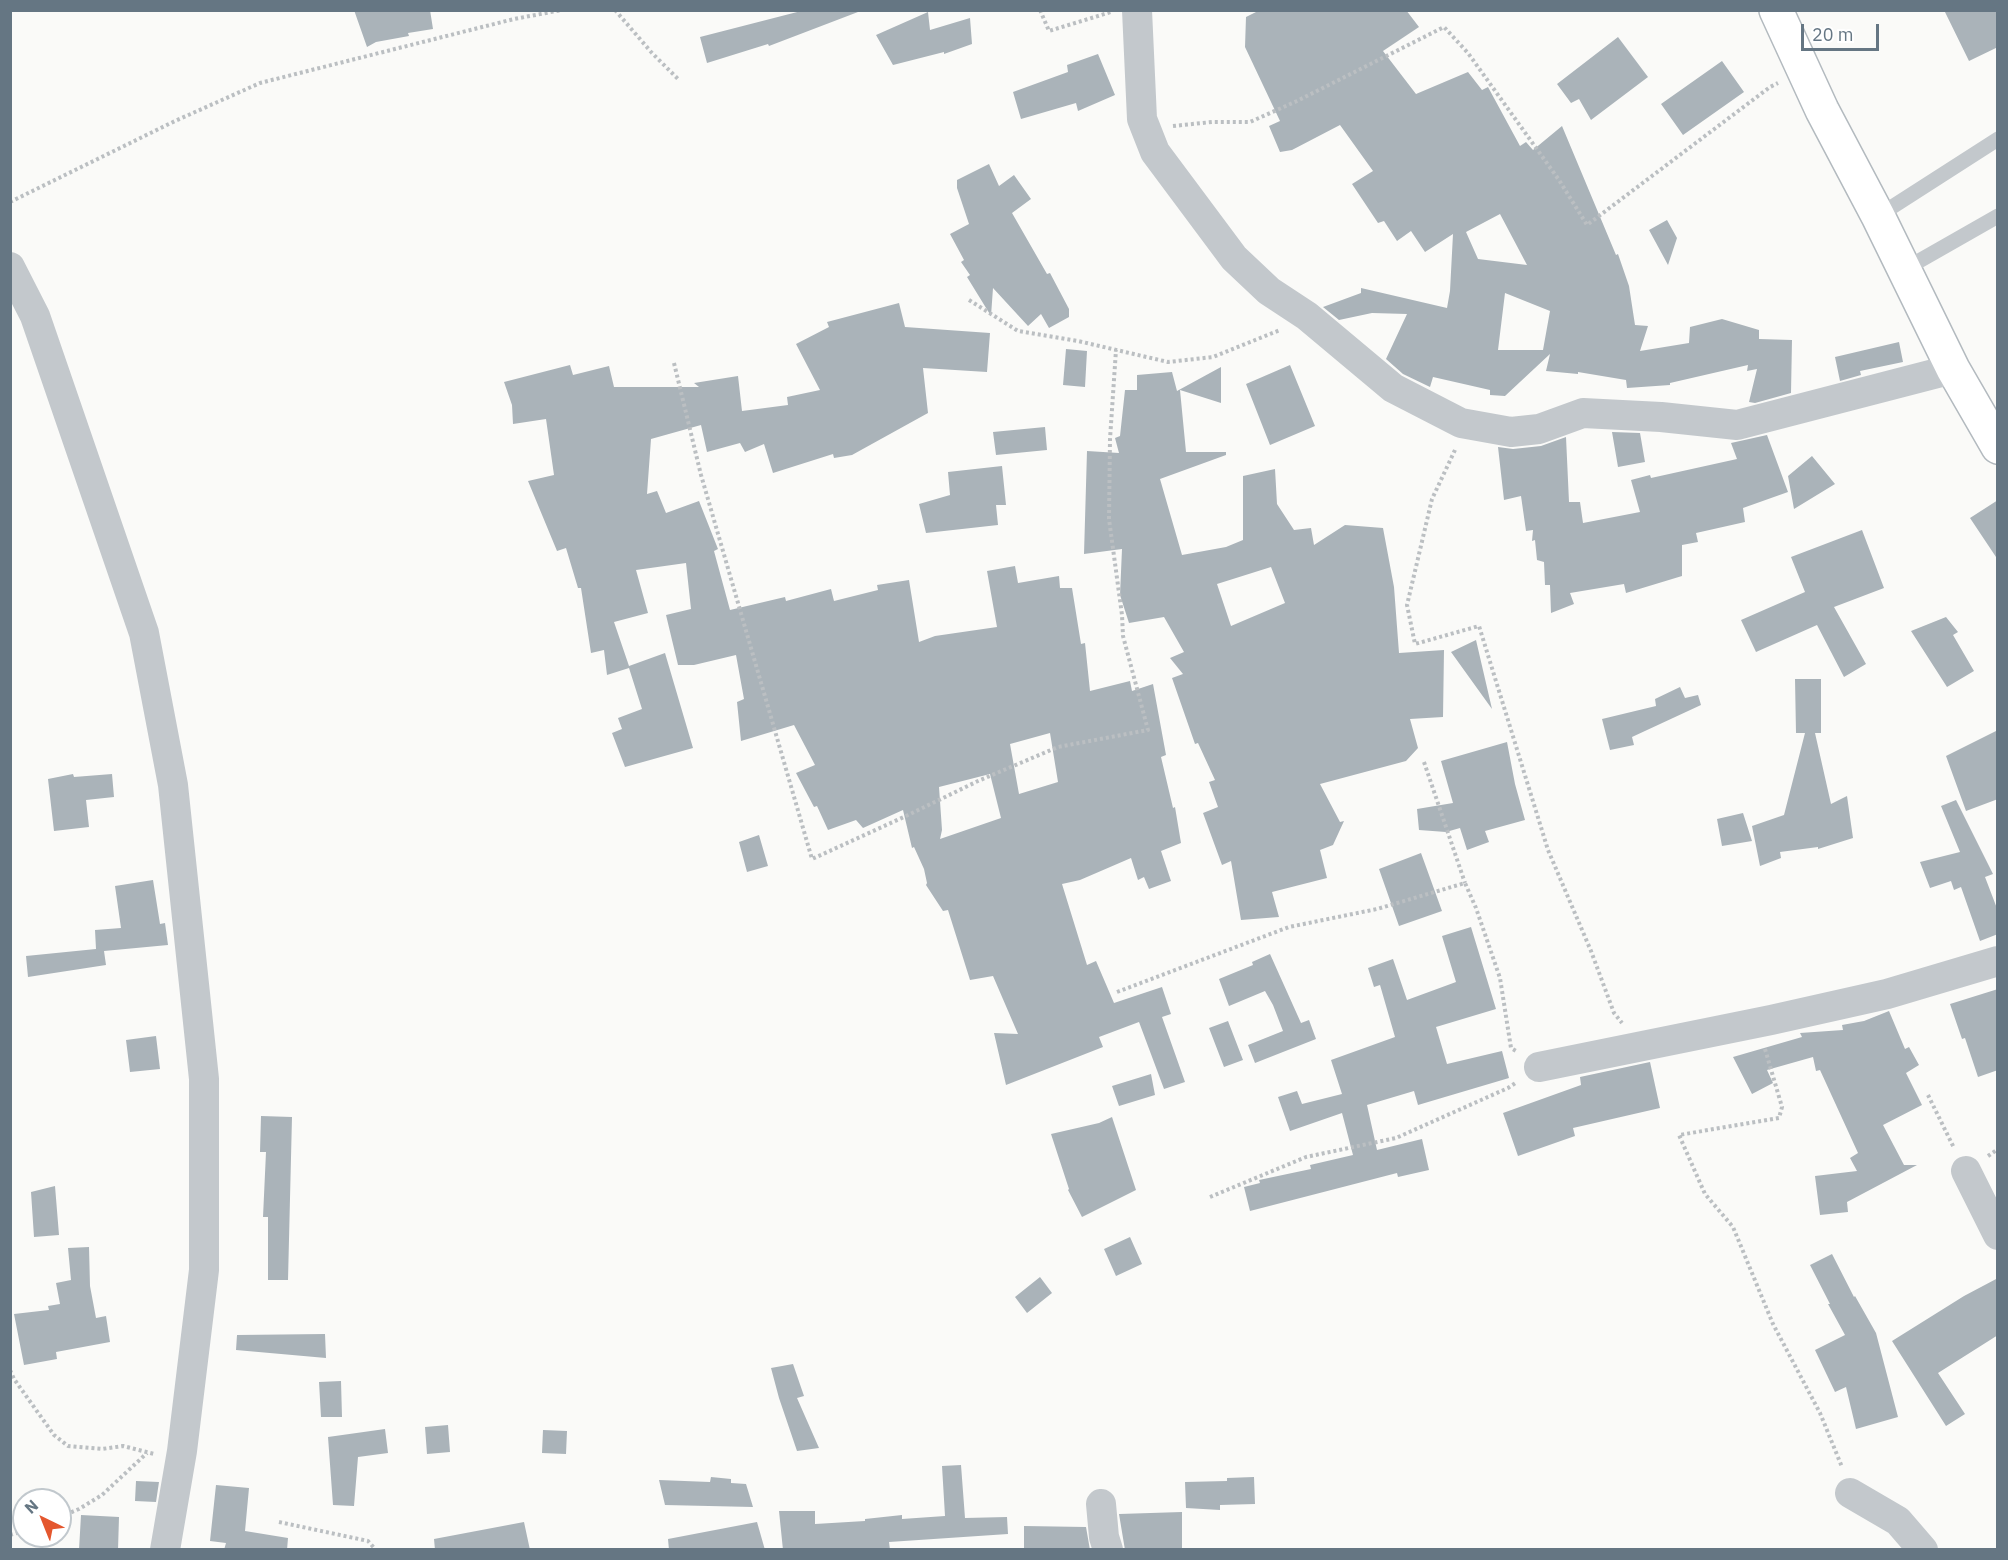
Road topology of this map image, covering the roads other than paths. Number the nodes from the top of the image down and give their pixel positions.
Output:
1 (1137, 10) edge
2 (1776, 10) edge
3 (1998, 139) edge
4 (1878, 216) junction
5 (1998, 216) edge
6 (10, 267) edge
7 (1905, 269) junction
8 (1953, 369) junction
9 (1994, 434) edge
10 (1998, 961) edge
11 (1539, 1067) road end
12 (1966, 1171) road end
13 (1998, 1235) edge
14 (1850, 1493) road end
15 (1101, 1504) dead end
16 (165, 1550) edge
17 (1108, 1550) edge
18 (1923, 1550) edge

1 - 8 street
2 - 4 main road
3 - 4 lane
4 - 7 main road
5 - 7 lane
6 - 16 street
7 - 8 main road
8 - 9 main road
10 - 11 street
12 - 13 street
14 - 18 street
15 - 17 street

